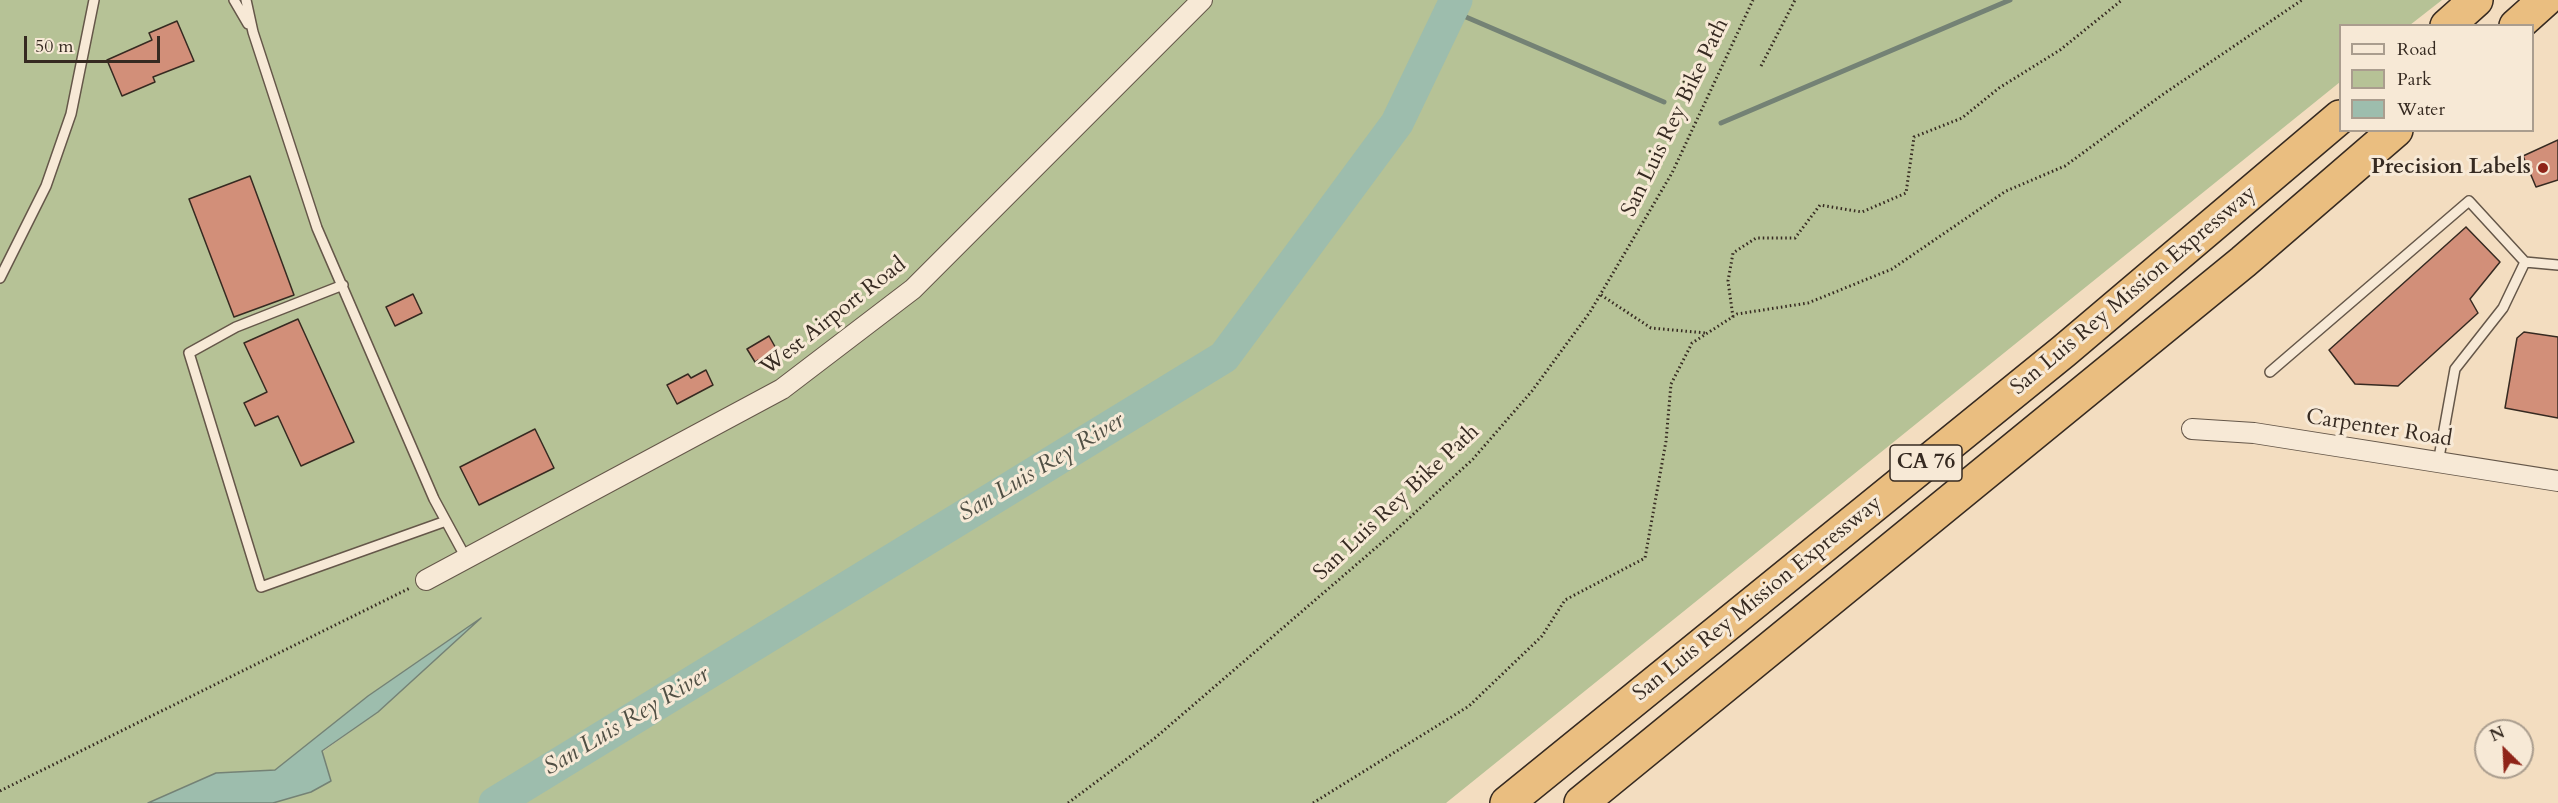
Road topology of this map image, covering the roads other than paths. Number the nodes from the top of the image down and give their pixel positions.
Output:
1 (94, 0) edge
2 (234, 0) edge
3 (246, 0) edge
4 (1203, 0) edge
5 (2476, 0) edge
6 (2545, 0) edge
7 (2448, 24) edge
8 (2518, 24) edge
9 (253, 32) junction
10 (2339, 118) edge
11 (2394, 132) edge
12 (2525, 262) junction
13 (2558, 265) edge
14 (0, 278) edge
15 (343, 285) junction
16 (2271, 372) dead end
17 (2192, 429) dead end
18 (2438, 463) junction
19 (2558, 481) edge
20 (446, 521) junction
21 (466, 558) junction
22 (426, 580) road end
23 (1507, 803) edge
24 (1581, 803) edge

1 - 14 lane
2 - 9 lane
3 - 9 lane
4 - 21 street, West Airport Road
5 - 7 highway
6 - 8 highway
9 - 15 lane
10 - 23 highway, San Luis Rey Mission Expressway / CA 76
11 - 24 highway, San Luis Rey Mission Expressway / CA 76
12 - 13 lane
12 - 16 lane
12 - 18 lane
15 - 20 lane
15 - 20 lane
17 - 18 street, Carpenter Road
18 - 19 street, Carpenter Road
20 - 21 lane
21 - 22 street, West Airport Road

